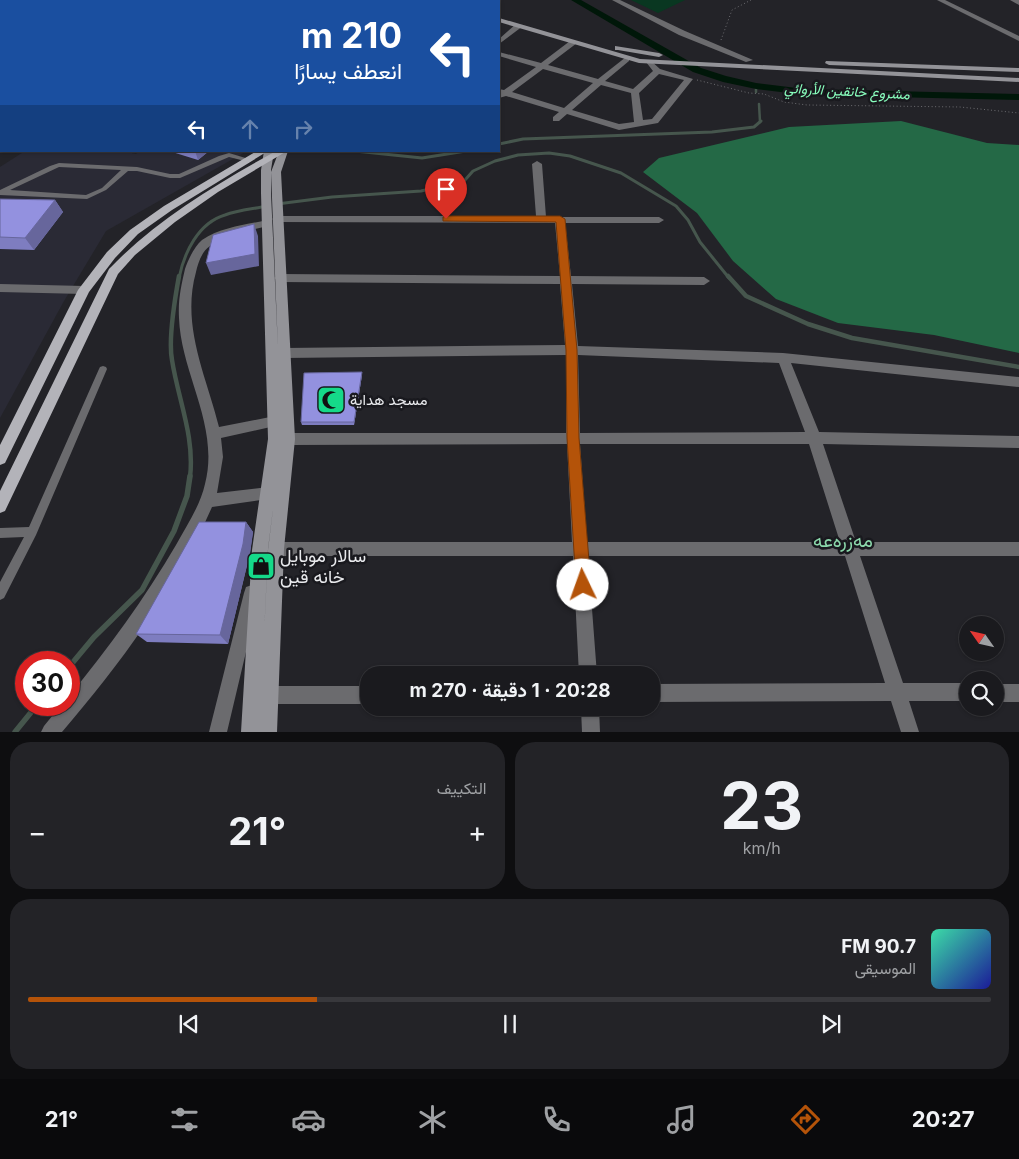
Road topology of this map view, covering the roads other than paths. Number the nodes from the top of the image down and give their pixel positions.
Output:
1 (614, 0) edge
2 (940, 0) edge
3 (1013, 0) edge
4 (1019, 3) edge
5 (500, 12) edge
6 (500, 20) edge
7 (519, 26) junction
8 (1019, 39) edge
9 (500, 41) edge
10 (573, 43) junction
11 (632, 51) junction
12 (500, 54) edge
13 (626, 59) junction
14 (681, 60) junction
15 (749, 60) junction
16 (650, 62) junction
17 (542, 66) junction
18 (1019, 70) edge
19 (657, 71) junction
20 (1019, 80) edge
21 (599, 82) junction
22 (635, 92) junction
23 (501, 94) edge
24 (566, 111) junction
25 (556, 119) dead end
26 (639, 124) junction
27 (284, 152) edge
28 (267, 154) edge
29 (249, 160) junction
30 (536, 164) dead end
31 (126, 169) junction
32 (1, 192) edge
33 (271, 192) junction
34 (272, 219) junction
35 (540, 219) junction
36 (560, 219) junction
37 (659, 220) dead end
38 (280, 278) junction
39 (564, 279) junction
40 (704, 281) dead end
41 (0, 288) edge
42 (84, 290) junction
43 (572, 350) junction
44 (284, 353) junction
45 (783, 358) junction
46 (103, 369) dead end
47 (1019, 382) edge
48 (274, 421) junction
49 (214, 434) junction
50 (573, 438) junction
51 (814, 438) junction
52 (288, 439) junction
53 (1019, 442) edge
54 (0, 459) edge
55 (268, 493) junction
56 (206, 501) junction
57 (0, 506) edge
58 (32, 532) junction
59 (0, 533) edge
60 (581, 548) junction
61 (850, 548) junction
62 (276, 549) junction
63 (1019, 549) edge
64 (260, 563) junction
65 (0, 594) edge
66 (588, 666) edge
67 (897, 691) junction
68 (959, 692) edge
69 (660, 693) edge
70 (1004, 693) edge
71 (1019, 693) edge
72 (360, 694) edge
73 (269, 695) junction
74 (590, 716) edge
75 (50, 732) edge
76 (218, 732) edge
77 (250, 732) edge
78 (268, 732) edge
79 (591, 732) edge
80 (910, 732) edge

1 - 15 street
2 - 8 street
3 - 4 street
5 - 11 main road
6 - 7 main road
7 - 9 street
7 - 10 main road
10 - 13 main road
10 - 17 street
11 - 13 main road
11 - 14 main road
12 - 17 street
13 - 16 main road
13 - 21 street
14 - 15 main road
14 - 16 main road
14 - 20 main road
15 - 18 main road
16 - 19 street
17 - 21 street
17 - 23 street
19 - 22 street
19 - 26 street
21 - 22 street
21 - 24 street
22 - 26 street
23 - 24 street
24 - 25 street
24 - 26 street
27 - 33 main road
28 - 29 main road
28 - 33 main road
28 - 57 main road
29 - 31 lane
29 - 42 main road
30 - 35 street
31 - 32 lane
31 - 32 lane
33 - 34 main road
34 - 35 street
34 - 38 main road
34 - 48 main road
34 - 49 street
35 - 36 street
36 - 37 street
36 - 39 street
38 - 39 street
38 - 44 main road
39 - 40 street
39 - 43 street
41 - 42 street
42 - 54 main road
43 - 44 street
43 - 45 street
43 - 50 street
44 - 52 main road
45 - 47 street
45 - 51 street
46 - 58 lane
48 - 49 street
48 - 55 main road
49 - 56 street
50 - 51 street
50 - 52 street
50 - 60 street
51 - 53 street
51 - 61 street
52 - 62 main road
55 - 56 street
55 - 64 main road
56 - 75 street
58 - 59 lane
58 - 65 lane
60 - 61 street
60 - 62 street
60 - 66 street
61 - 63 street
61 - 67 street
62 - 73 main road
64 - 76 street
64 - 77 main road
67 - 68 street
67 - 69 street
67 - 80 street
70 - 71 street
72 - 73 street
73 - 78 main road
74 - 79 street

